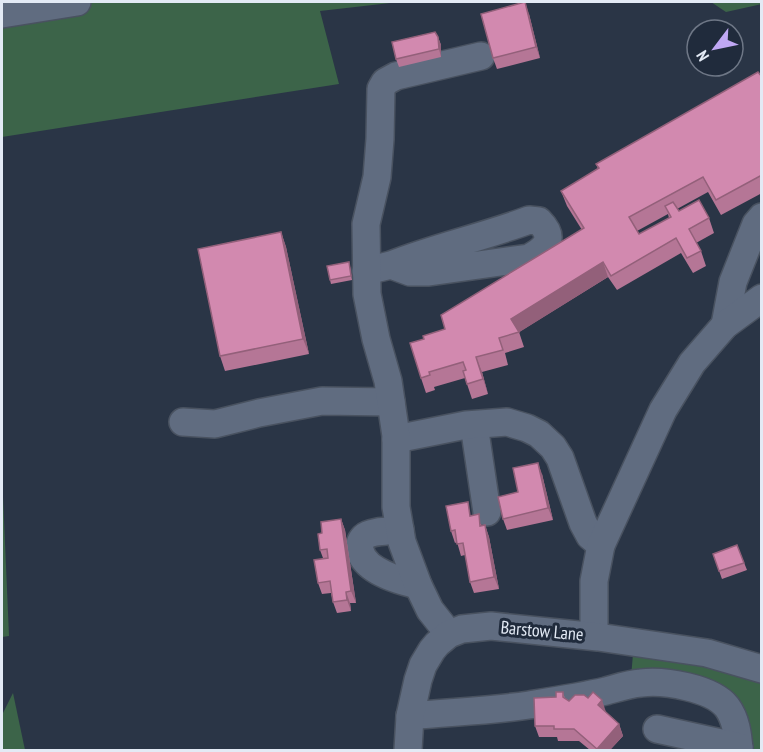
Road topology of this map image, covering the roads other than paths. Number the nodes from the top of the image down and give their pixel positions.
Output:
1 (77, 2) edge
2 (2, 14) edge
3 (481, 56) dead end
4 (762, 217) edge
5 (379, 268) junction
6 (762, 298) edge
7 (725, 325) junction
8 (391, 402) junction
9 (183, 422) dead end
10 (474, 424) junction
11 (396, 439) junction
12 (487, 512) dead end
13 (400, 530) junction
14 (601, 545) junction
15 (418, 585) junction
16 (450, 634) junction
17 (594, 636) junction
18 (762, 669) edge
19 (410, 716) junction
20 (657, 729) dead end
21 (739, 749) edge
22 (408, 750) edge

1 - 2 street
3 - 5 street
4 - 7 street
5 - 5 street
5 - 8 street
6 - 7 street
7 - 14 street
8 - 9 street
8 - 11 street
10 - 11 street
10 - 12 street
10 - 14 street
11 - 13 street
13 - 15 street
13 - 15 street
14 - 17 street
15 - 16 street
16 - 17 street, Barstow Lane
16 - 19 street
17 - 18 street, Barstow Lane
19 - 21 street
19 - 22 street
20 - 21 street

